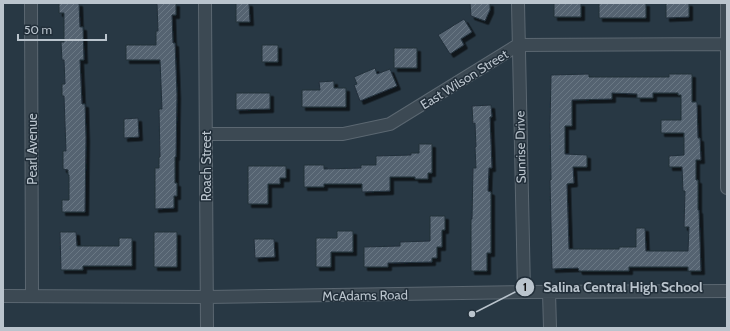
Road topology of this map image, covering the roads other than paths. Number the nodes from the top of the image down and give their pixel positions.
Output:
1 (31, 3) edge
2 (205, 3) edge
3 (518, 3) edge
4 (727, 3) edge
5 (727, 44) edge
6 (518, 45) junction
7 (206, 134) junction
8 (727, 188) edge
9 (727, 291) edge
10 (524, 292) junction
11 (549, 292) junction
12 (32, 295) junction
13 (3, 296) edge
14 (207, 297) junction
15 (207, 328) edge
16 (550, 328) edge

1 - 12 street, Pearl Avenue
2 - 7 street, Roach Street
3 - 6 street, Sunrise Drive
4 - 5 street
5 - 6 street, East Wilson Street
5 - 8 street
6 - 7 street, East Wilson Street
6 - 10 street, Sunrise Drive
7 - 14 street, Roach Street
9 - 11 street, McAdams Road
10 - 11 street, McAdams Road
10 - 14 street, McAdams Road
11 - 16 street
12 - 13 street, McAdams Road
12 - 14 street, McAdams Road
14 - 15 street, Roach Street

